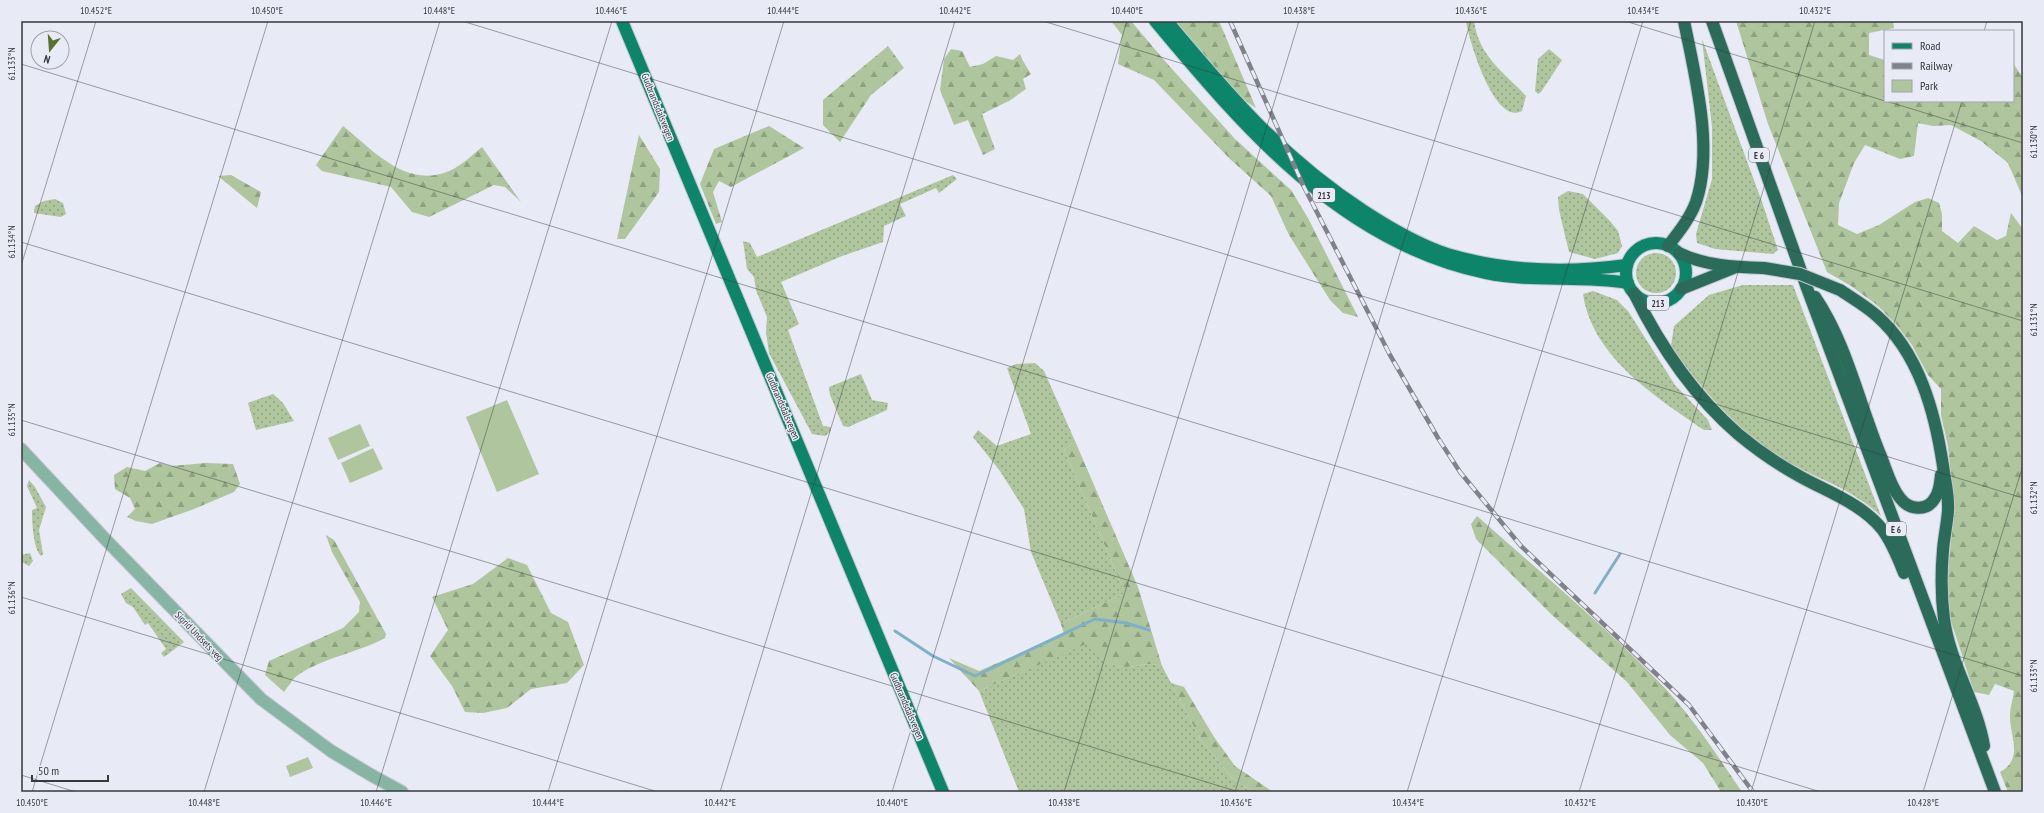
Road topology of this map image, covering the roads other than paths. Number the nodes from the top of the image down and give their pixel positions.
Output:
1 (622, 21) edge
2 (1156, 21) edge
3 (1167, 21) edge
4 (1684, 21) edge
5 (1712, 21) edge
6 (1668, 246) junction
7 (1678, 253) junction
8 (1627, 265) junction
9 (1738, 267) junction
10 (1546, 274) junction
11 (1584, 274) junction
12 (1631, 288) junction
13 (1807, 288) junction
14 (1681, 289) junction
15 (21, 448) edge
16 (1943, 466) junction
17 (1987, 769) junction
18 (402, 792) edge
19 (943, 792) edge
20 (1988, 792) edge
21 (1995, 792) edge

1 - 19 main road, Gudbrandsdalsvegen
2 - 10 main road, 213
3 - 10 main road, 213
4 - 6 highway
5 - 13 highway, E 6
6 - 7 main road
6 - 8 main road
7 - 9 highway
7 - 14 main road, 213
8 - 11 main road, 213
8 - 12 main road
9 - 14 highway
9 - 16 highway, bridge
10 - 11 main road, 213
11 - 12 main road, 213
12 - 14 main road, 213
12 - 20 highway
13 - 16 highway
13 - 17 highway, E 6
15 - 18 street, Sigrid Undsets veg
16 - 17 highway
17 - 21 highway, E 6

